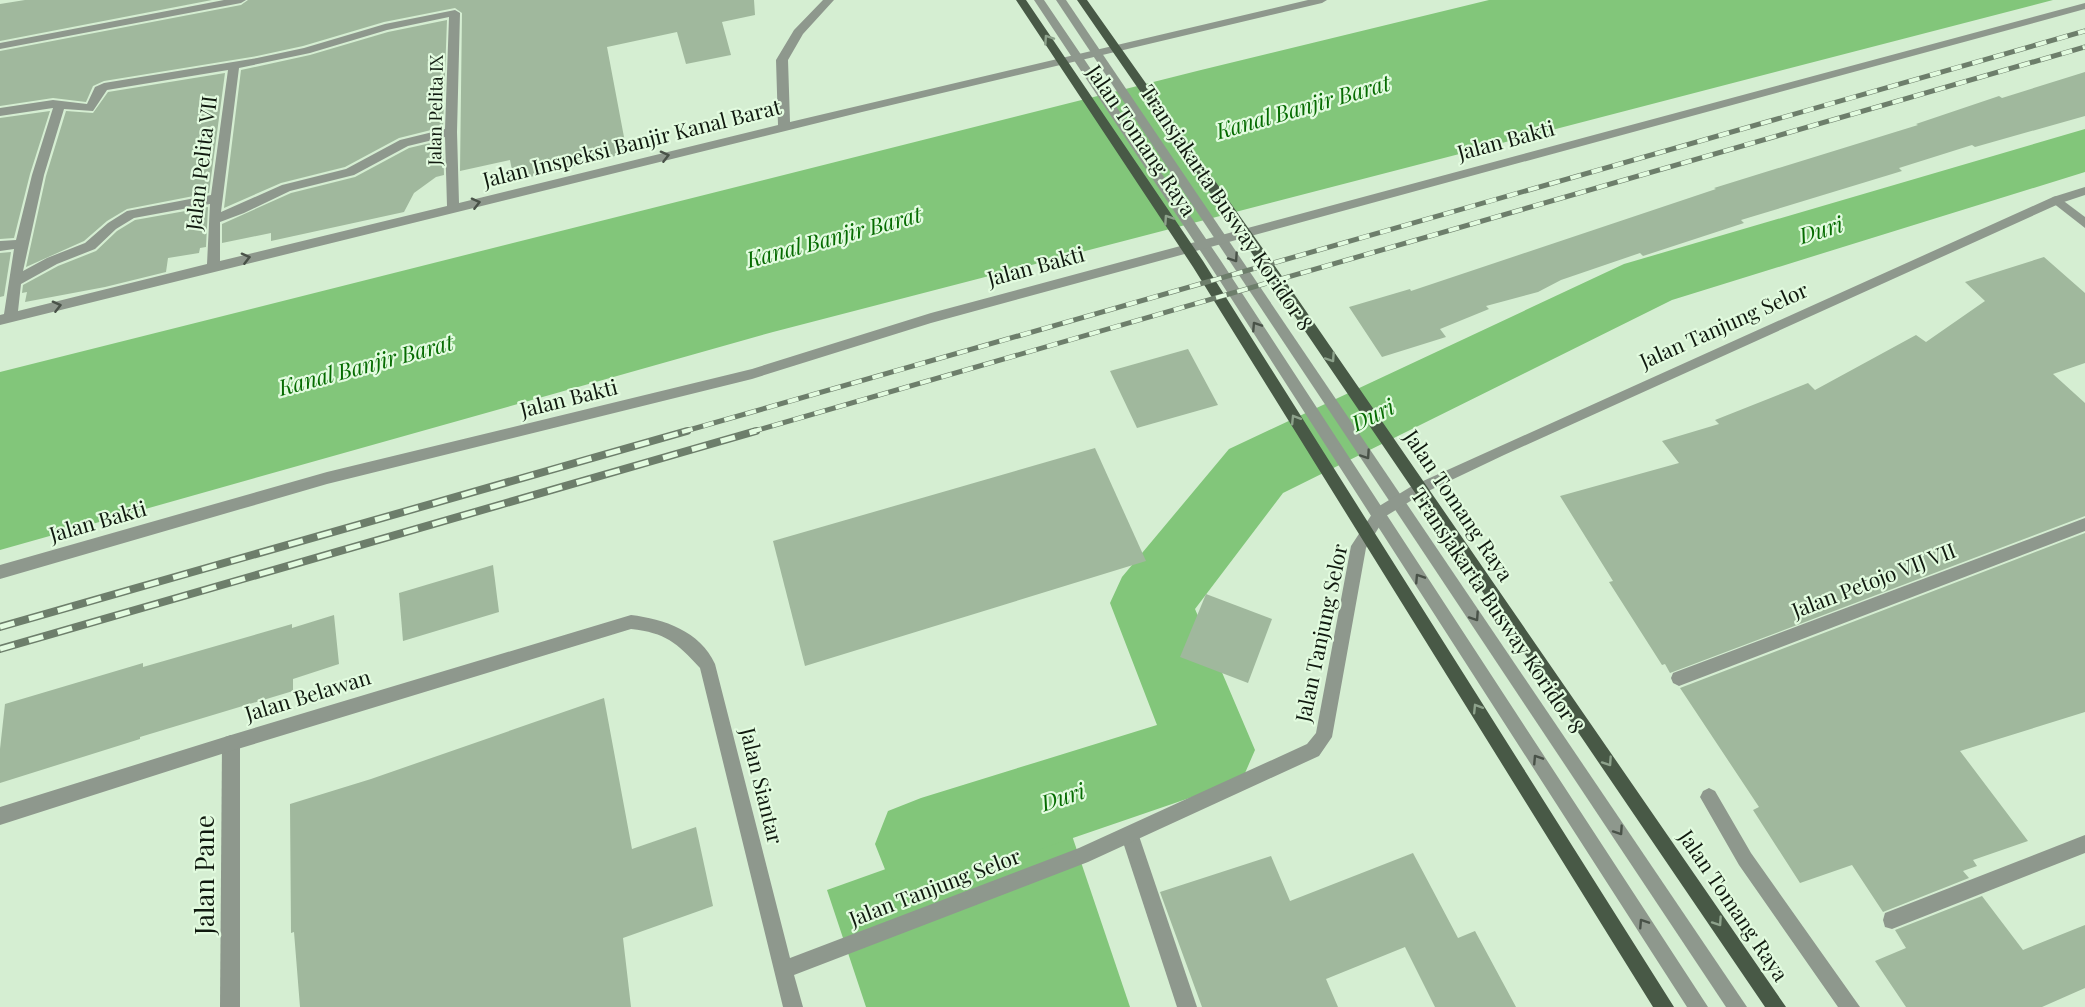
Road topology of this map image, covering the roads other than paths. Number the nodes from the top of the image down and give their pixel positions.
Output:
1 (242, 0) edge
2 (829, 0) edge
3 (1021, 0) edge
4 (1039, 0) edge
5 (1061, 0) edge
6 (1082, 0) edge
7 (1322, 0) edge
8 (1306, 2) edge
9 (2085, 6) edge
10 (0, 46) edge
11 (234, 65) junction
12 (60, 104) junction
13 (0, 112) edge
14 (784, 127) junction
15 (451, 132) junction
16 (2085, 191) edge
17 (216, 198) junction
18 (2057, 200) junction
19 (453, 208) junction
20 (214, 219) junction
21 (2085, 224) edge
22 (21, 244) junction
23 (0, 246) edge
24 (213, 266) junction
25 (15, 281) junction
26 (5, 320) edge
27 (2085, 524) edge
28 (0, 572) edge
29 (631, 622) joint
30 (1679, 678) dead end
31 (231, 743) junction
32 (1709, 797) dead end
33 (0, 816) edge
34 (1130, 836) junction
35 (2085, 844) edge
36 (1892, 920) dead end
37 (784, 969) junction
38 (230, 1007) edge
39 (794, 1007) edge
40 (1188, 1007) edge
41 (1664, 1007) edge
42 (1698, 1007) edge
43 (1737, 1007) edge
44 (1776, 1007) edge
45 (1850, 1007) edge

1 - 10 street
2 - 14 street
41 -> 3 main road, Jalan Tomang Raya
42 -> 4 street, Transjakarta Busway Koridor 8
5 -> 43 street, Transjakarta Busway Koridor 8
6 -> 44 main road, Jalan Tomang Raya
7 - 8 street, Jalan Inspeksi Banjir Kanal Barat
8 - 14 street, Jalan Inspeksi Banjir Kanal Barat
9 - 28 street, Jalan Bakti
11 - 12 street
11 - 15 street, Jalan Pelita IX
11 - 17 street, Jalan Pelita VII
12 - 13 street
12 - 22 street
19 -> 14 street, Jalan Inspeksi Banjir Kanal Barat
15 - 19 street, Jalan Pelita IX
15 - 20 street
16 - 18 street, Jalan Tanjung Selor
17 - 20 street, Jalan Pelita VII
17 - 25 street
18 - 21 street
18 - 34 street, Jalan Tanjung Selor
24 -> 19 street, Jalan Inspeksi Banjir Kanal Barat
20 - 24 street, Jalan Pelita VII
22 - 23 street
22 - 25 street
26 -> 24 street, Jalan Inspeksi Banjir Kanal Barat
25 - 26 street
27 - 30 street, Jalan Petojo VIJ VII
29 - 31 street, Jalan Belawan
29 - 37 street, Jalan Siantar
31 - 33 street, Jalan Belawan
31 - 38 street, Jalan Pane
32 - 45 street
34 - 37 street, Jalan Tanjung Selor
34 - 40 street
35 - 36 street
37 - 39 street, Jalan Siantar

